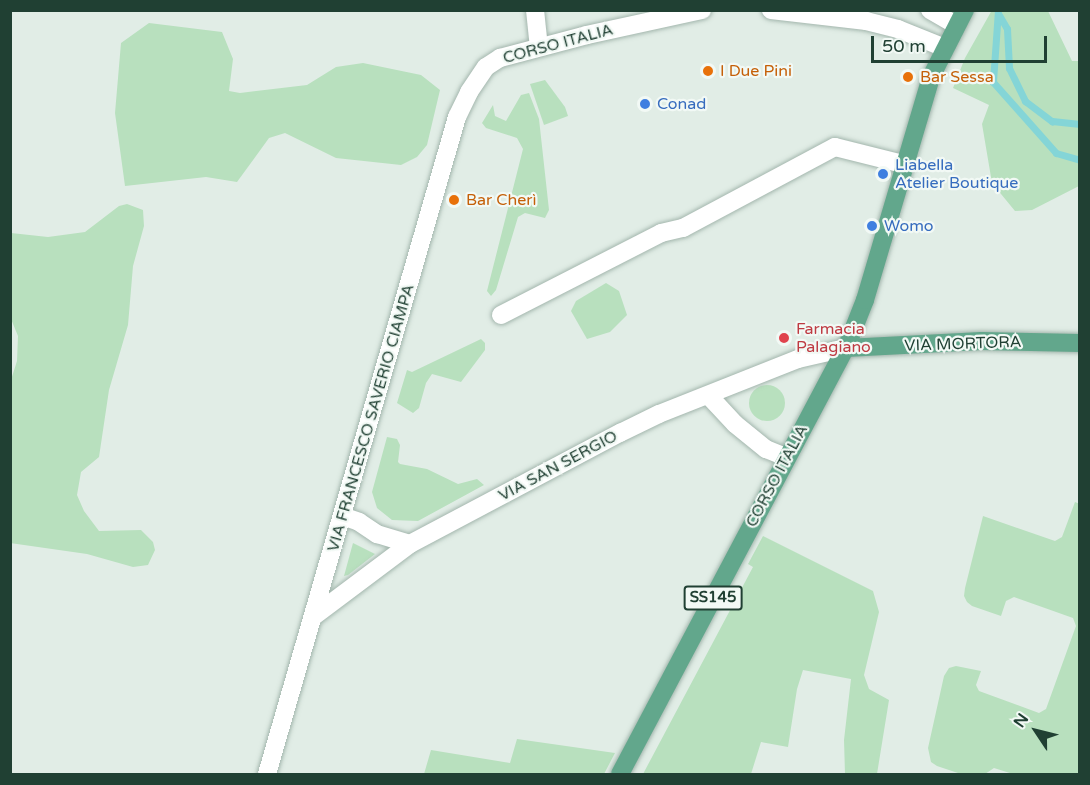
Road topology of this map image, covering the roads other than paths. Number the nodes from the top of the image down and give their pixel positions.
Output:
1 (535, 10) edge
2 (702, 10) edge
3 (771, 10) edge
4 (930, 10) edge
5 (870, 16) edge
6 (961, 18) edge
7 (539, 47) junction
8 (945, 48) junction
9 (486, 67) joint
10 (903, 164) junction
11 (501, 315) dead end
12 (1080, 343) edge
13 (846, 348) junction
14 (709, 396) junction
15 (786, 457) junction
16 (342, 516) junction
17 (410, 544) junction
18 (314, 616) junction
19 (267, 774) edge
20 (620, 774) edge

1 - 7 street
2 - 7 street, CORSO ITALIA
3 - 5 street
4 - 6 street
5 - 8 street
6 - 8 main road, CORSO ITALIA / SS145
7 - 9 street, CORSO ITALIA
8 - 10 main road, CORSO ITALIA / SS145
9 - 16 street, VIA FRANCESCO SAVERIO CIAMPA
10 - 11 street
10 - 13 main road, CORSO ITALIA / SS145
12 - 13 main road, VIA MORTORA
13 - 14 street, VIA SAN SERGIO
13 - 15 main road, CORSO ITALIA / SS145
14 - 15 street
14 - 17 street, VIA SAN SERGIO
15 - 20 main road, CORSO ITALIA / SS145
16 - 17 street
16 - 18 street, VIA FRANCESCO SAVERIO CIAMPA
17 - 18 street, VIA SAN SERGIO
18 - 19 street, VIA FRANCESCO SAVERIO CIAMPA

